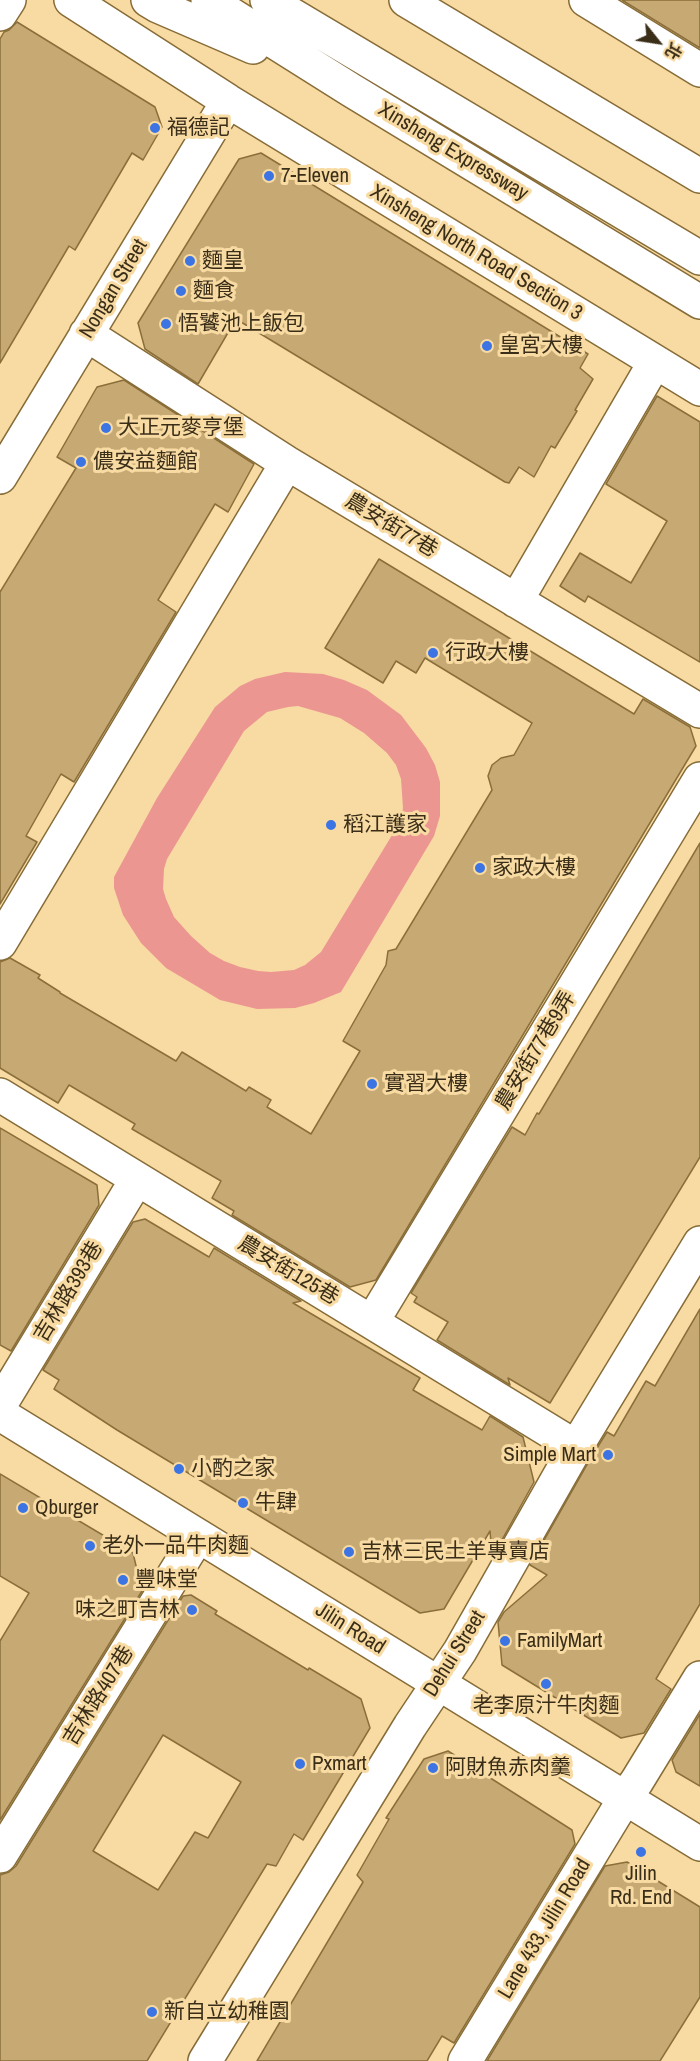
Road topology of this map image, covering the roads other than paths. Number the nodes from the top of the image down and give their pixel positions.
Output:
1 (9, 0) edge
2 (71, 0) edge
3 (148, 0) edge
4 (208, 0) edge
5 (267, 0) edge
6 (406, 0) edge
7 (586, 0) edge
8 (0, 14) edge
9 (700, 70) edge
10 (351, 90) junction
11 (228, 101) junction
12 (700, 176) edge
13 (575, 182) junction
14 (700, 239) edge
15 (700, 258) edge
16 (700, 302) edge
17 (86, 334) junction
18 (655, 362) junction
19 (700, 389) edge
20 (287, 463) junction
21 (0, 477) edge
22 (516, 601) junction
23 (700, 711) edge
24 (700, 779) edge
25 (0, 943) edge
26 (0, 1095) edge
27 (137, 1179) junction
28 (699, 1246) edge
29 (372, 1322) junction
30 (0, 1405) edge
31 (0, 1414) edge
32 (576, 1447) junction
33 (198, 1536) junction
34 (700, 1678) edge
35 (437, 1683) junction
36 (625, 1798) junction
37 (700, 1844) edge
38 (0, 1856) edge
39 (205, 2061) edge
40 (465, 2061) edge

1 - 8 main road
2 - 11 main road, Xinsheng North Road Section 3
3 - 10 main road
4 - 10 main road, Xinsheng Expressway
5 - 13 main road, Xinsheng Expressway
6 - 12 main road
7 - 9 main road
10 - 16 main road, Xinsheng Expressway
11 - 17 main road, Nongan Street
11 - 18 main road, Xinsheng North Road Section 3
13 - 14 main road
13 - 15 main road, Xinsheng Expressway
17 - 20 main road, 農安街77巷
17 - 21 main road, Nongan Street
18 - 19 main road, Xinsheng North Road Section 3
18 - 22 main road
20 - 22 main road, 農安街77巷
20 - 25 main road
22 - 23 main road, 農安街77巷
24 - 29 main road, 農安街77巷9弄
26 - 27 main road, 農安街125巷
27 - 29 main road, 農安街125巷
27 - 30 main road, 吉林路393巷
28 - 32 main road, Dehui Street
29 - 32 main road, 農安街125巷
31 - 33 main road, Jilin Road
32 - 35 main road, Dehui Street
33 - 35 main road, Jilin Road
33 - 38 main road, 吉林路407巷
34 - 36 main road, Lane 433, Jilin Road
35 - 36 main road, Jilin Road
35 - 39 main road, Dehui Street
36 - 37 main road, Jilin Road
36 - 40 main road, Lane 433, Jilin Road

